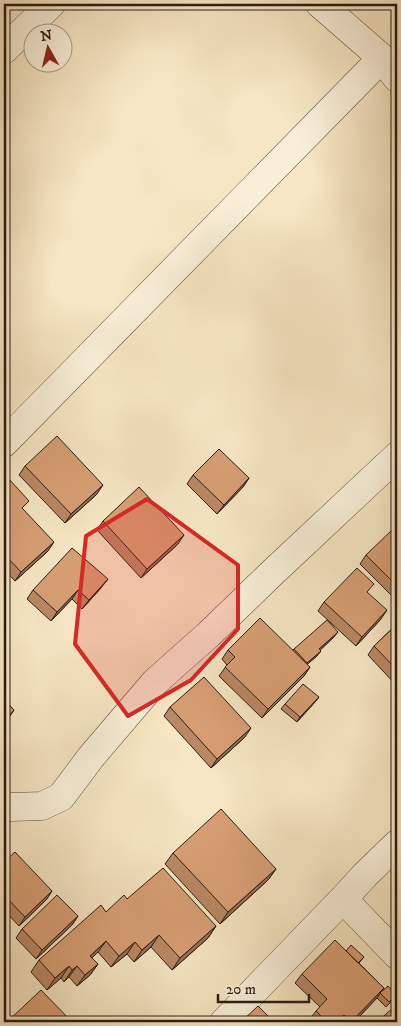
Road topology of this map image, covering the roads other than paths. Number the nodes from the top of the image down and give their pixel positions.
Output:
1 (51, 4) edge
2 (320, 4) edge
3 (4, 50) edge
4 (390, 68) edge
5 (4, 443) edge
6 (397, 456) edge
7 (7, 809) edge
8 (397, 844) edge
9 (343, 899) junction
10 (397, 955) edge
11 (224, 1022) edge

1 - 3 street
2 - 4 street
4 - 5 street
6 - 7 street
8 - 9 street
9 - 10 street
9 - 11 street

